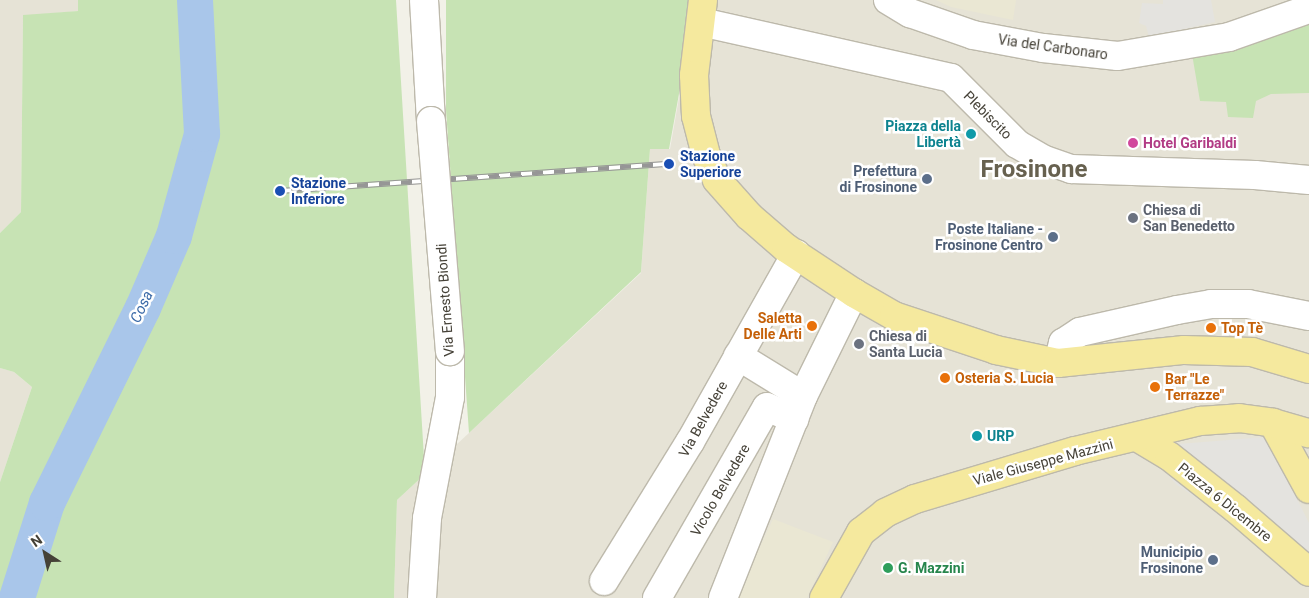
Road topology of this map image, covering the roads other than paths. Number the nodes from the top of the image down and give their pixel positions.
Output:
1 (424, 0) edge
2 (888, 0) edge
3 (1309, 9) edge
4 (702, 11) edge
5 (1309, 180) edge
6 (796, 254) junction
7 (854, 293) junction
8 (1309, 316) edge
9 (738, 356) junction
10 (1058, 363) junction
11 (1309, 369) edge
12 (798, 408) junction
13 (1273, 423) junction
14 (1309, 434) edge
15 (1137, 437) junction
16 (1309, 489) edge
17 (1309, 572) edge
18 (604, 581) dead end
19 (422, 598) edge
20 (657, 598) edge
21 (724, 598) edge
22 (824, 598) edge

1 - 19 street, Via Ernesto Biondi, bridge
2 - 3 street, Via del Carbonaro
4 - 5 street, Plebiscito
4 - 6 main road
6 - 7 main road
6 - 9 street, Via Belvedere
7 - 10 main road
7 - 12 street
8 - 10 street
9 - 12 street
9 - 18 street, Via Belvedere
10 - 11 main road
12 - 20 street, Vicolo Belvedere
12 - 21 street
13 - 14 main road, Viale Giuseppe Mazzini
13 - 15 main road, Viale Giuseppe Mazzini
13 - 16 main road
15 - 17 main road, Piazza 6 Dicembre
15 - 22 main road, Viale Giuseppe Mazzini

